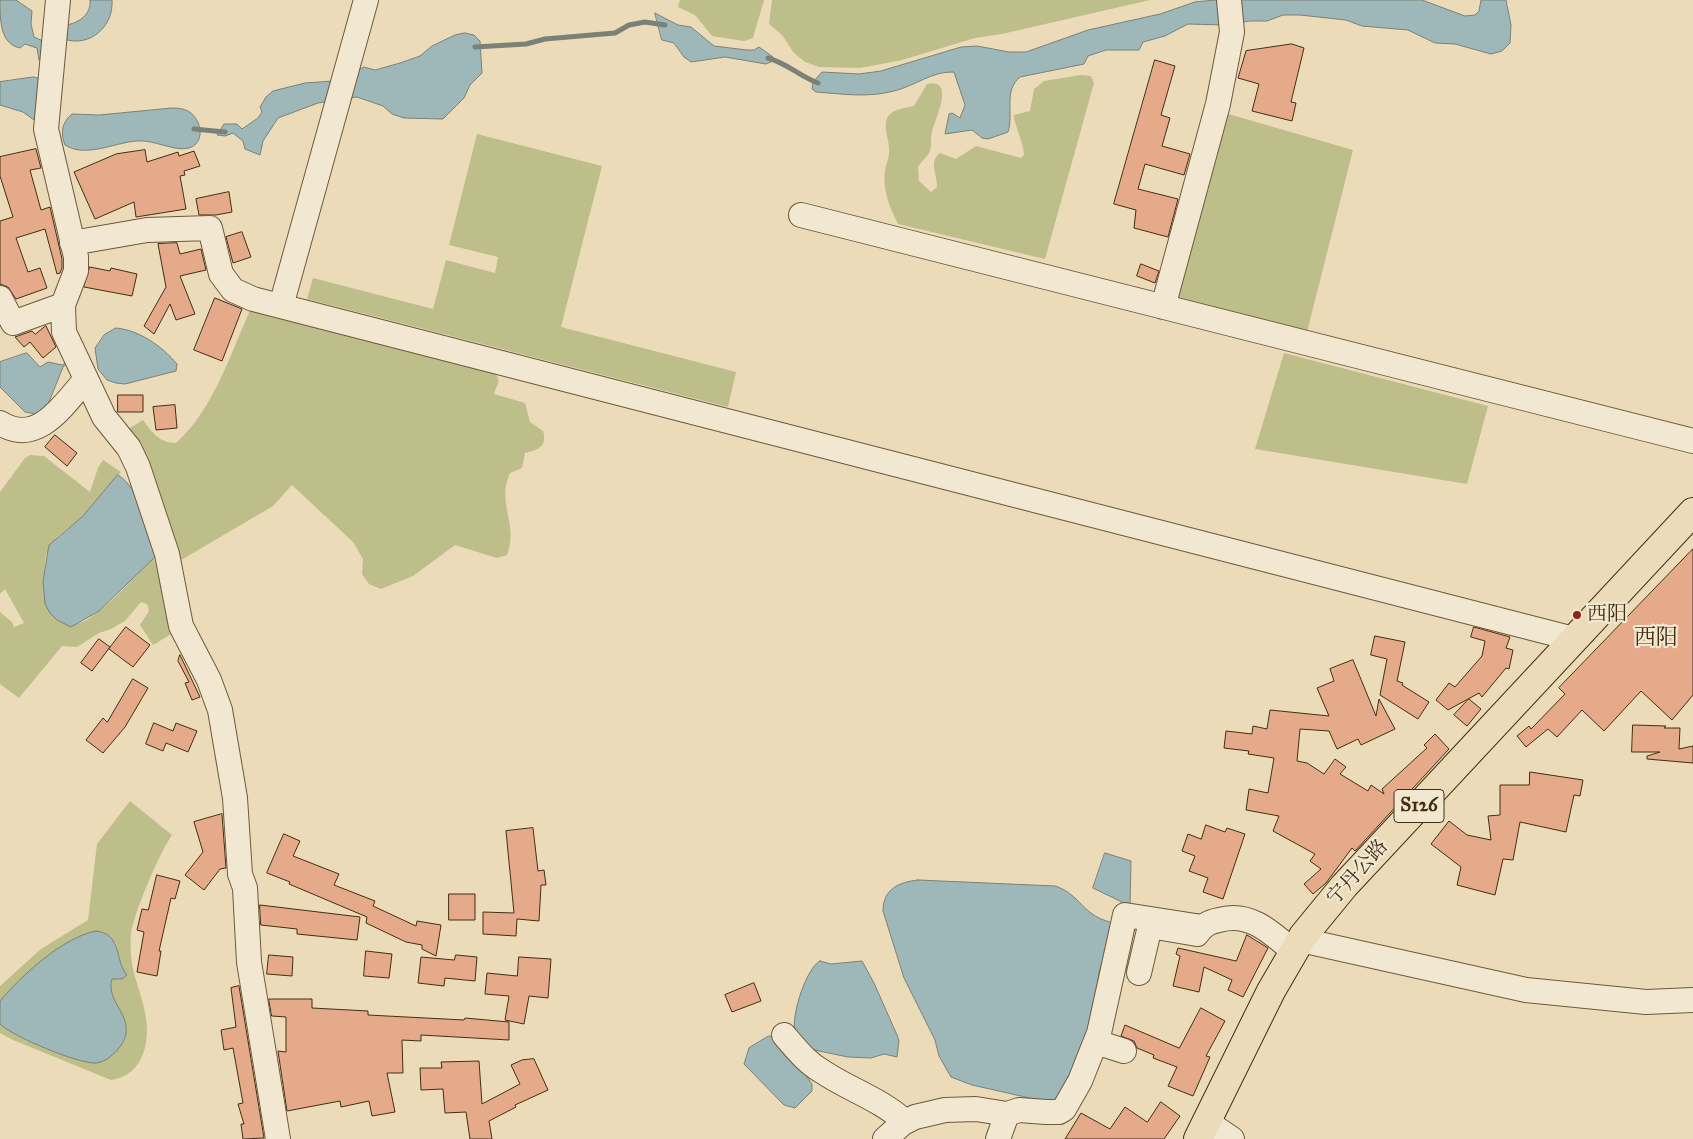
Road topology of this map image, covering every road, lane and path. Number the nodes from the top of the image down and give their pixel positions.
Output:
1 (58, 0) edge
2 (366, 0) edge
3 (1229, 0) edge
4 (801, 215) dead end
5 (72, 243) junction
6 (0, 298) edge
7 (63, 305) junction
8 (281, 306) junction
9 (1163, 307) junction
10 (86, 379) junction
11 (0, 423) edge
12 (1693, 441) edge
13 (1689, 523) edge
14 (1574, 639) junction
15 (1202, 927) junction
16 (1297, 946) junction
17 (1139, 973) dead end
18 (1693, 1000) edge
19 (784, 1035) dead end
20 (1096, 1042) junction
21 (1124, 1051) dead end
22 (1007, 1114) junction
23 (905, 1122) junction
24 (1202, 1131) edge
25 (278, 1139) edge
26 (885, 1139) edge
27 (998, 1139) edge
28 (1232, 1139) edge

1 - 5 street
2 - 8 street
3 - 9 street
4 - 9 street
5 - 7 street
5 - 8 street
6 - 7 street
7 - 10 street
8 - 14 street
9 - 12 street
10 - 11 street
10 - 25 street
13 - 14 main road, 宁丹公路 / S126
14 - 16 main road, 宁丹公路 / S126
15 - 16 street
15 - 17 street
15 - 20 street
16 - 18 street
16 - 24 main road, 宁丹公路 / S126
19 - 23 street
20 - 21 street
20 - 22 street
22 - 23 street
22 - 27 street
23 - 26 street
24 - 28 street

